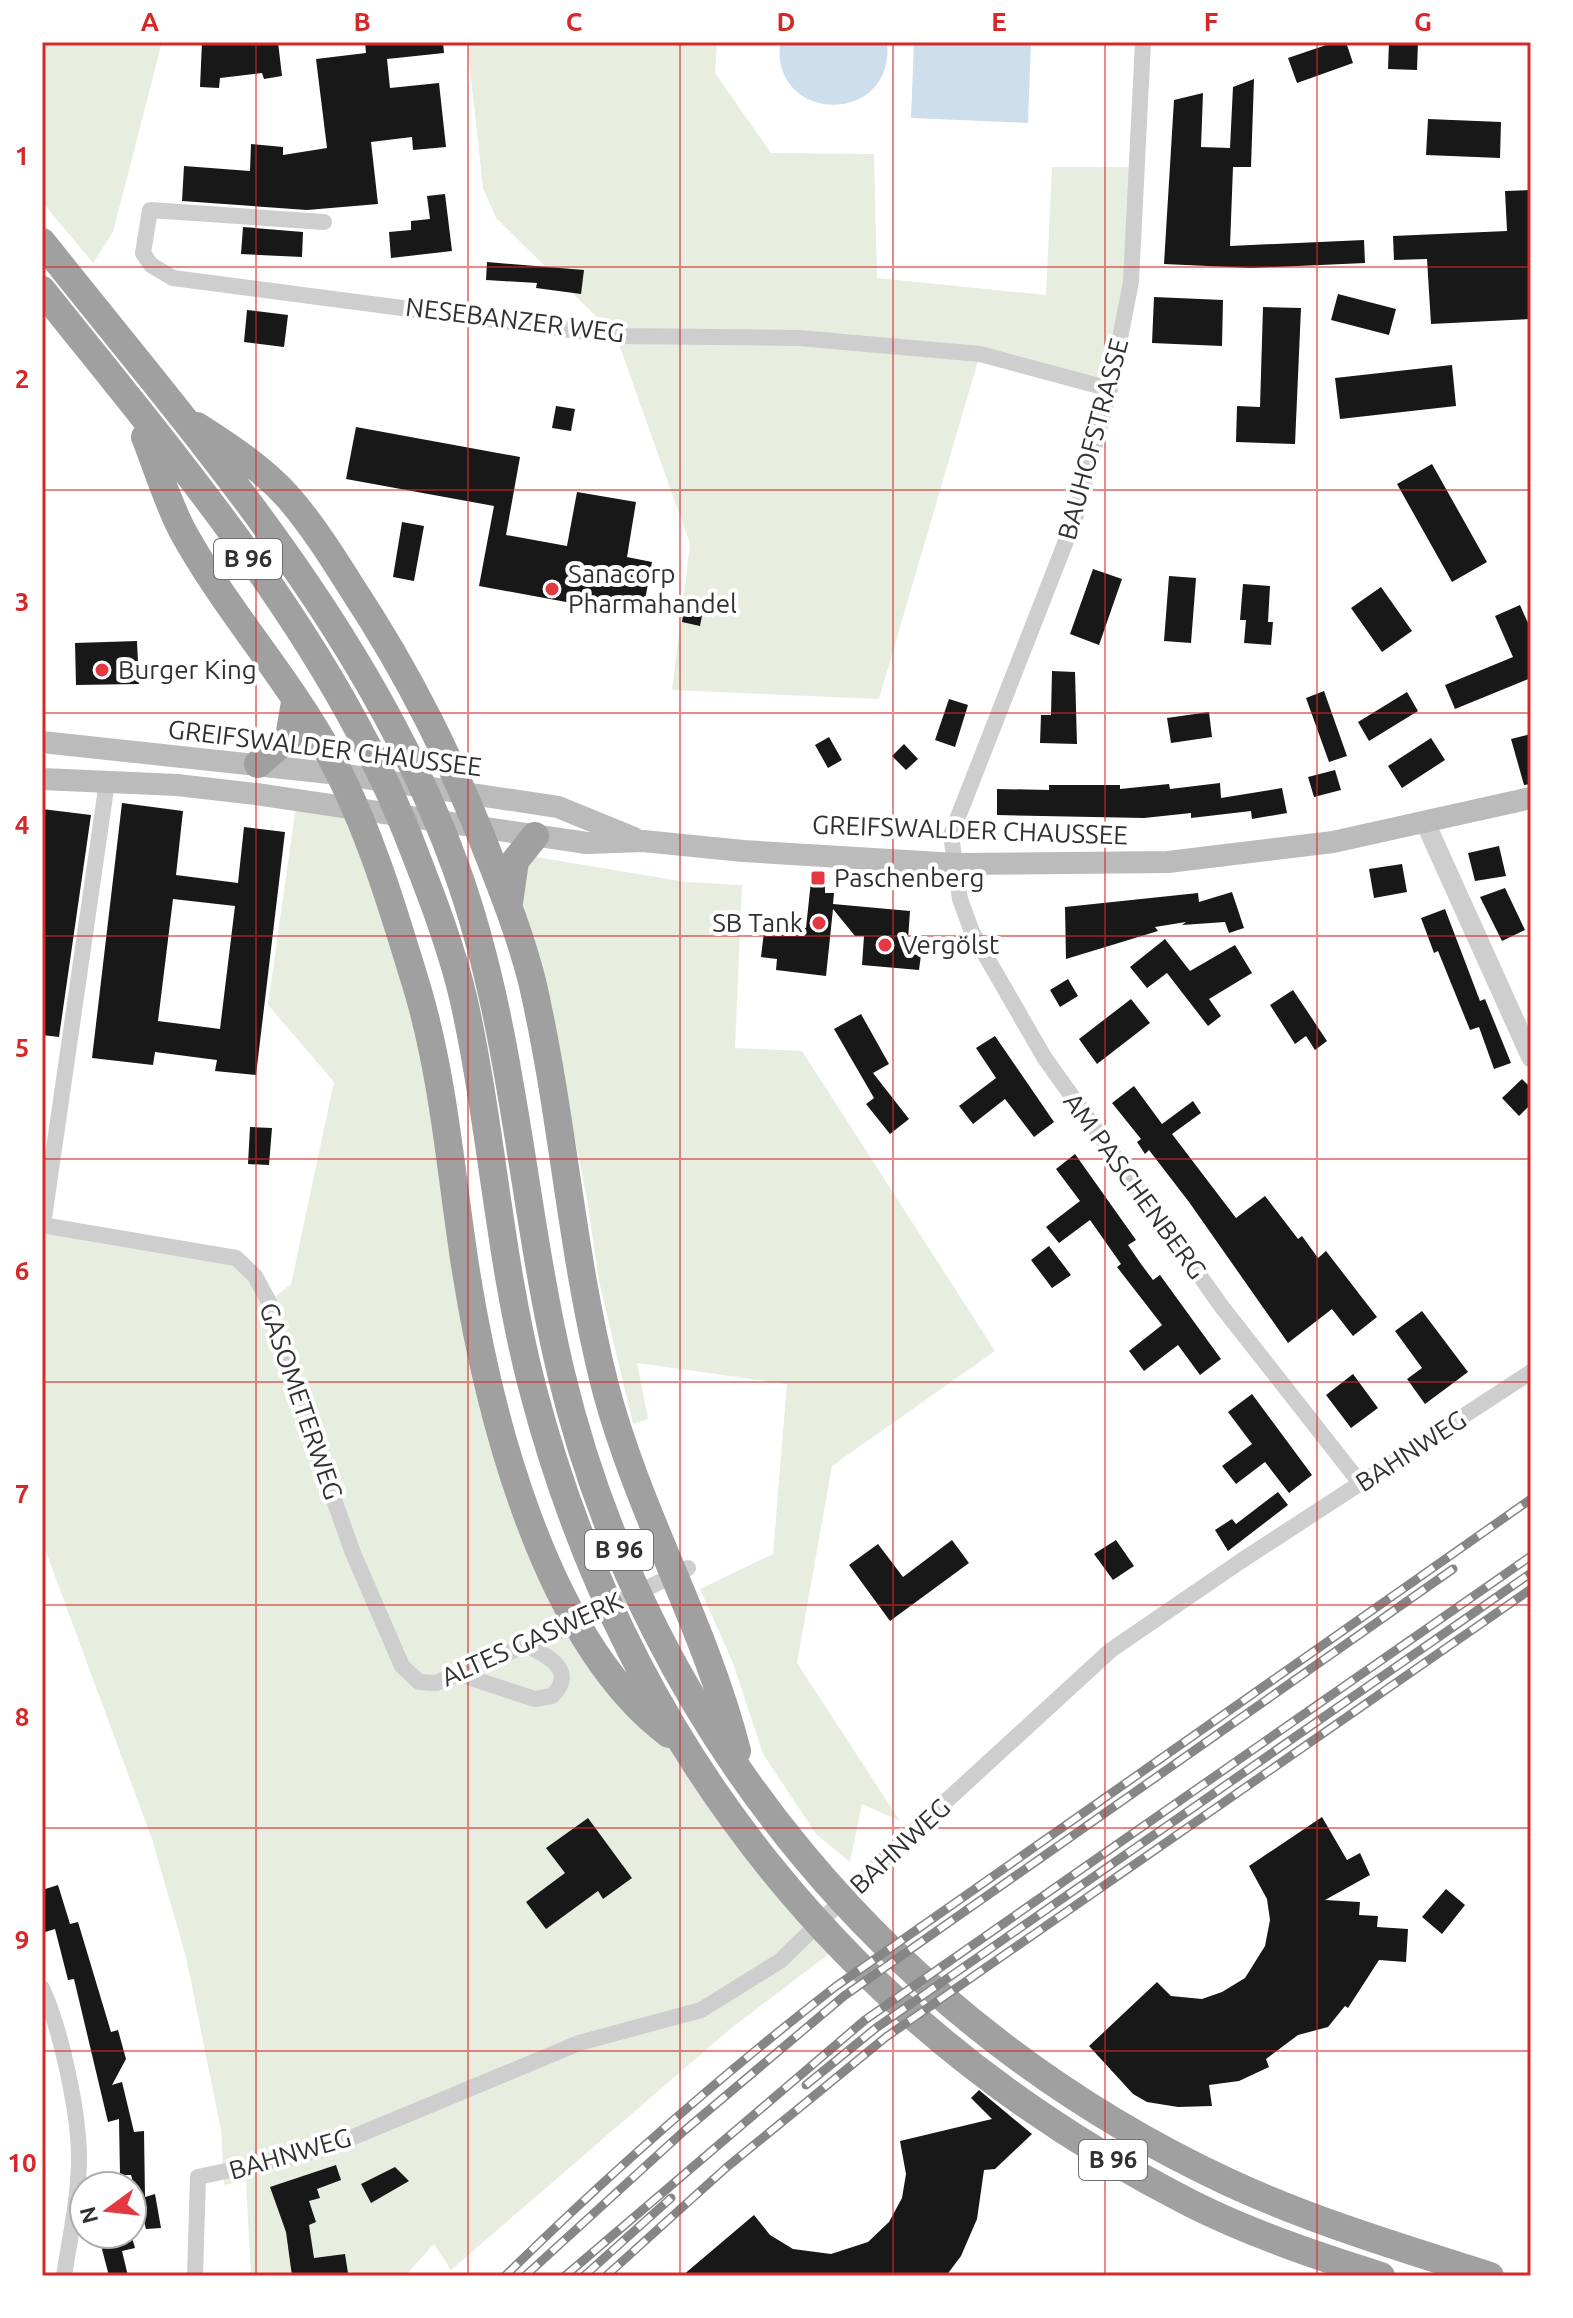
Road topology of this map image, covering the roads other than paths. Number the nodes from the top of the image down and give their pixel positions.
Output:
1 (1143, 42) edge
2 (324, 222) dead end
3 (42, 242) edge
4 (42, 290) edge
5 (1110, 389) junction
6 (131, 403) junction
7 (178, 414) junction
8 (295, 702) junction
9 (42, 742) edge
10 (258, 764) junction
11 (339, 774) junction
12 (42, 779) edge
13 (107, 782) junction
14 (464, 793) junction
15 (1531, 798) edge
16 (354, 807) junction
17 (478, 827) junction
18 (1428, 831) junction
19 (535, 836) junction
20 (643, 841) junction
21 (956, 864) junction
22 (509, 904) junction
23 (1531, 1057) edge
24 (42, 1225) edge
25 (1531, 1372) edge
26 (1361, 1484) junction
27 (688, 1568) dead end
28 (526, 1645) junction
29 (458, 1674) junction
30 (419, 1682) joint
31 (680, 1741) junction
32 (742, 1771) junction
33 (42, 1989) edge
34 (64, 2276) edge
35 (195, 2276) edge
36 (1381, 2276) edge
37 (1490, 2276) edge

1 - 5 street, BAUHOFSTRASSE
2 - 5 street, NESEBANZER WEG
3 - 7 highway, B 96
4 - 6 highway, B 96
5 - 21 street, BAUHOFSTRASSE
6 - 8 highway
6 - 31 highway, B 96
7 - 14 highway
7 - 32 highway, B 96
8 - 10 highway
8 - 11 highway
9 - 10 main road, GREIFSWALDER CHAUSSEE
10 - 11 main road, GREIFSWALDER CHAUSSEE
11 - 14 main road, GREIFSWALDER CHAUSSEE
11 - 16 highway
12 - 13 main road, GREIFSWALDER CHAUSSEE
13 - 16 main road, GREIFSWALDER CHAUSSEE
13 - 24 street, GASOMETERWEG
14 - 17 highway
14 - 20 main road, GREIFSWALDER CHAUSSEE
15 - 18 main road, GREIFSWALDER CHAUSSEE
16 - 17 main road, GREIFSWALDER CHAUSSEE
16 - 31 highway
17 - 19 main road, GREIFSWALDER CHAUSSEE
17 - 22 highway
18 - 21 main road, GREIFSWALDER CHAUSSEE
18 - 23 street
19 - 20 main road, GREIFSWALDER CHAUSSEE
19 - 22 highway
20 - 21 main road, GREIFSWALDER CHAUSSEE
21 - 26 street, AM PASCHENBERG
22 - 32 highway
24 - 30 street, GASOMETERWEG
25 - 26 street, BAHNWEG
26 - 35 street, BAHNWEG
27 - 28 street, ALTES GASWERK
28 - 29 street, ALTES GASWERK
28 - 29 street
29 - 30 street, ALTES GASWERK
31 - 36 highway, B 96
32 - 37 highway, B 96
33 - 34 street

